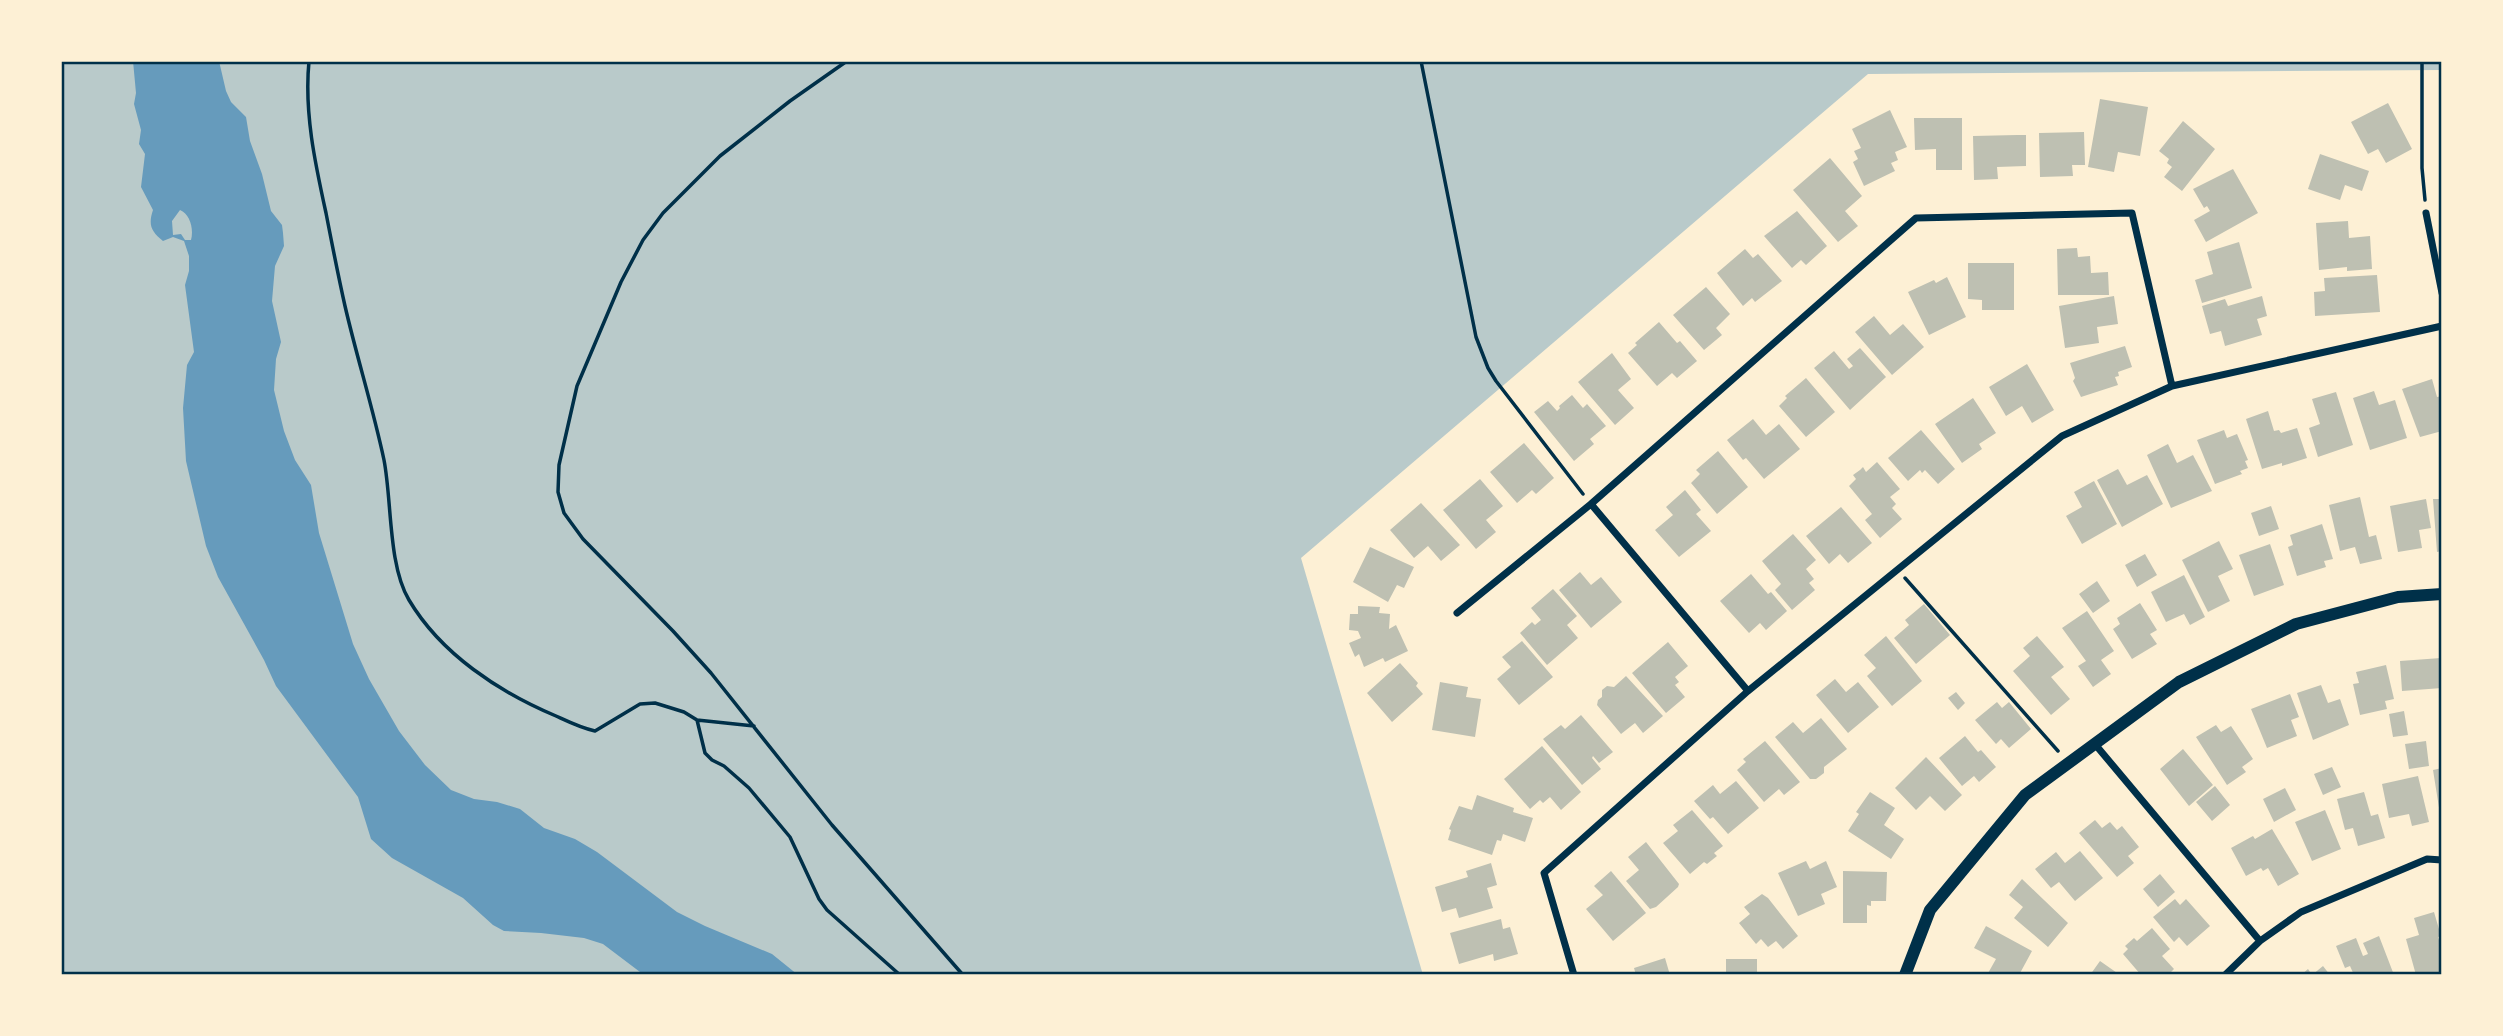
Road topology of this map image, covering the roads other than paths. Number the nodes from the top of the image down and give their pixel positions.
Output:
1 (2426, 213) road end
2 (2442, 293) edge
3 (2442, 326) edge
4 (2172, 386) junction
5 (1591, 504) junction
6 (2442, 594) edge
7 (1457, 613) dead end
8 (1748, 691) junction
9 (2094, 744) junction
10 (2442, 860) edge
11 (2260, 941) junction
12 (1574, 975) edge
13 (1905, 975) edge
14 (2225, 975) edge

1 - 2 street
3 - 4 street
4 - 5 street
4 - 8 street
5 - 7 street
5 - 8 street
6 - 9 street
8 - 12 street
9 - 11 street
9 - 13 street
10 - 11 street
11 - 14 street

